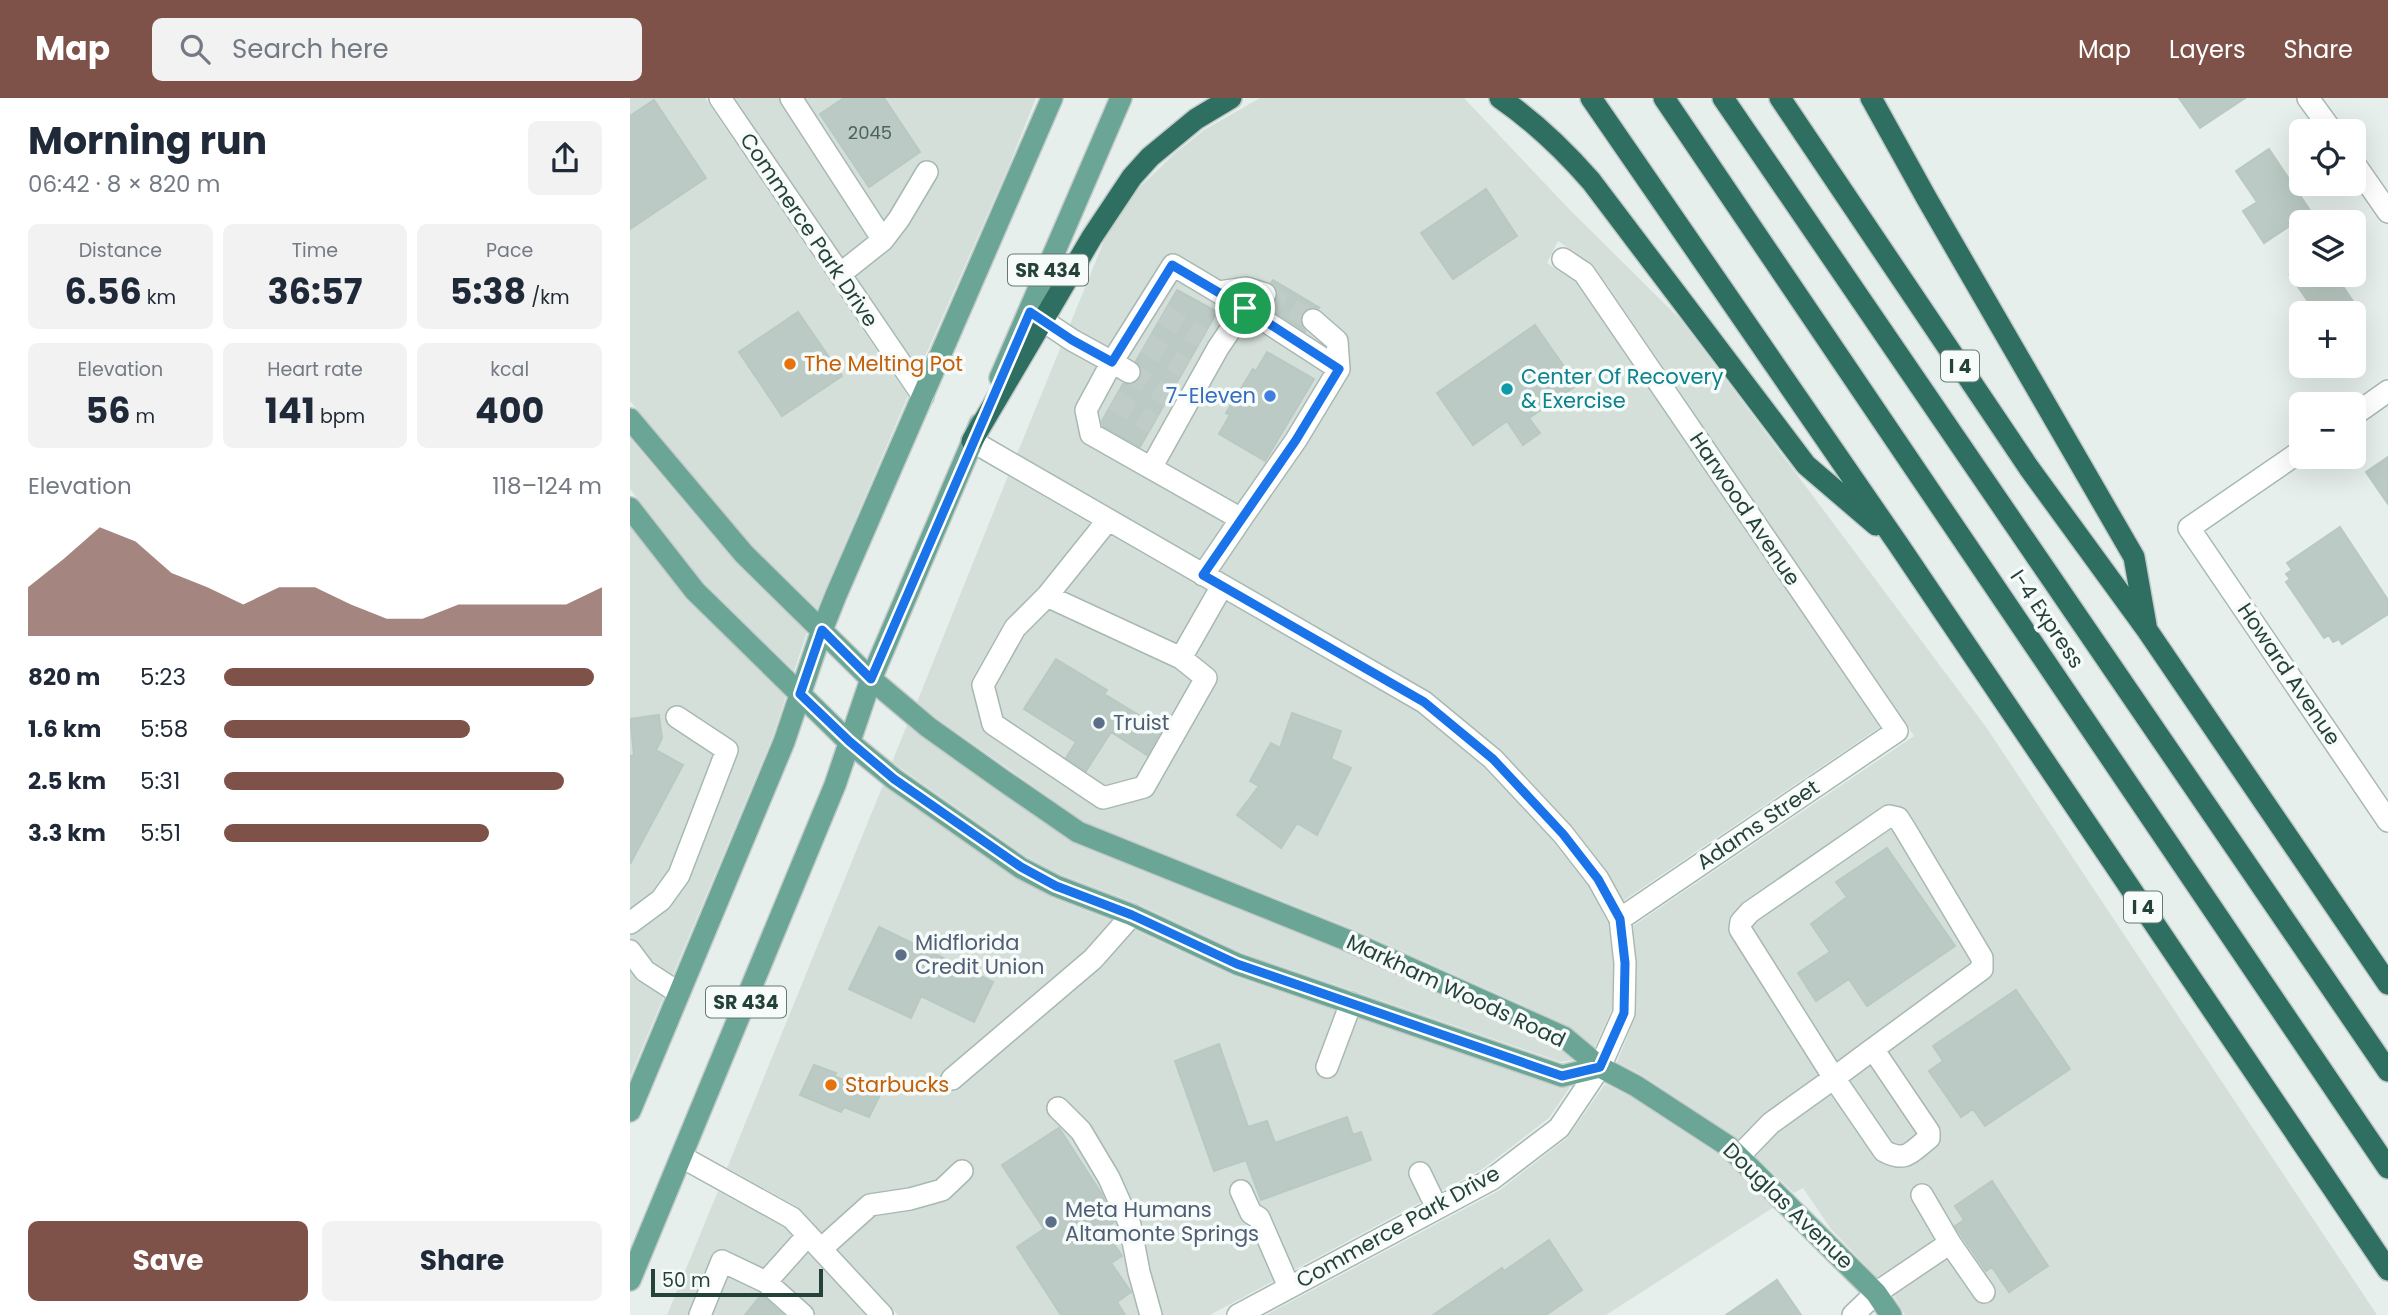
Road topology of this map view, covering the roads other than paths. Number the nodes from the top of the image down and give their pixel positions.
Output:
1 (720, 98) edge
2 (791, 98) edge
3 (1052, 98) edge
4 (1121, 98) edge
5 (1231, 98) edge
6 (1500, 98) edge
7 (1591, 98) edge
8 (1664, 98) edge
9 (1723, 98) edge
10 (1780, 98) edge
11 (1871, 98) edge
12 (2308, 98) edge
13 (2323, 119) edge
14 (927, 172) dead end
15 (2366, 180) edge
16 (2388, 212) edge
17 (883, 240) junction
18 (1563, 259) dead end
19 (840, 274) junction
20 (1219, 292) junction
21 (1265, 294) tunnel mouth
22 (1245, 308) junction
23 (1037, 317) junction
24 (1313, 320) tunnel mouth
25 (1121, 367) junction
26 (1339, 369) junction
27 (2388, 391) edge
28 (923, 396) junction
29 (2366, 407) edge
30 (630, 419) edge
31 (972, 441) junction
32 (2289, 459) edge
33 (1151, 468) junction
34 (630, 508) edge
35 (1241, 519) junction
36 (1108, 520) junction
37 (1898, 544) junction
38 (1213, 580) junction
39 (1047, 596) junction
40 (822, 630) junction
41 (2147, 630) junction
42 (1181, 658) junction
43 (871, 679) junction
44 (800, 694) junction
45 (677, 718) dead end
46 (1897, 731) joint
47 (849, 741) junction
48 (2388, 821) edge
49 (1132, 915) junction
50 (1620, 919) junction
51 (630, 923) edge
52 (630, 951) edge
53 (2388, 984) edge
54 (679, 993) junction
55 (1351, 1003) junction
56 (1873, 1049) junction
57 (1327, 1067) dead end
58 (1600, 1067) junction
59 (2388, 1071) edge
60 (1834, 1078) junction
61 (952, 1079) dead end
62 (1058, 1108) dead end
63 (630, 1111) edge
64 (1739, 1156) junction
65 (682, 1157) junction
66 (2388, 1168) edge
67 (962, 1171) dead end
68 (1420, 1173) dead end
69 (1241, 1191) dead end
70 (1922, 1195) dead end
71 (1437, 1208) junction
72 (815, 1242) junction
73 (1950, 1243) junction
74 (2388, 1270) edge
75 (630, 1280) edge
76 (766, 1282) junction
77 (1289, 1287) junction
78 (1984, 1292) dead end
79 (1877, 1293) junction
80 (700, 1315) edge
81 (803, 1315) edge
82 (882, 1315) edge
83 (1151, 1315) edge
84 (1238, 1315) edge
85 (1853, 1315) edge
86 (1891, 1315) edge

1 - 19 street, Commerce Park Drive
2 - 17 street
3 - 28 main road, SR 434
4 - 23 main road, SR 434
5 - 23 highway
6 - 37 highway
7 - 37 highway, I 4
8 - 66 highway, I-4 Express
9 - 59 highway, I-4 Express
10 - 41 highway, I 4
11 - 41 highway
12 - 13 street
14 - 17 street
15 - 16 street
17 - 19 street
18 - 46 street, Harwood Avenue
19 - 28 street, Commerce Park Drive
20 - 21 street
20 - 22 street
20 - 25 street
22 - 26 street
22 - 33 street
23 - 25 street
23 - 31 highway
24 - 26 street
25 - 33 street
26 - 35 street
27 - 29 street
28 - 40 main road, SR 434
30 - 40 main road, Markham Woods Road
31 - 36 street, Commerce Park Drive
31 - 43 main road, SR 434
32 - 48 street, Howard Avenue
33 - 35 street
34 - 44 main road, Markham Woods Road
35 - 38 street
36 - 38 street, Commerce Park Drive
36 - 39 street
37 - 74 highway, I 4
38 - 42 street
38 - 50 street, Commerce Park Drive
39 - 42 street
39 - 42 street
40 - 43 main road, Markham Woods Road
40 - 44 main road, SR 434
41 - 53 highway, I 4
43 - 47 main road, SR 434
43 - 58 main road, Markham Woods Road
44 - 47 main road, Markham Woods Road
44 - 54 main road, SR 434
45 - 51 street
46 - 50 street, Adams Street
47 - 49 main road, Markham Woods Road
47 - 65 main road, SR 434
49 - 55 main road, Markham Woods Road
49 - 61 street
50 - 58 street, Commerce Park Drive
52 - 54 street
54 - 63 main road, SR 434
55 - 57 street
55 - 58 main road, Markham Woods Road
56 - 60 street
56 - 60 street
56 - 60 street
58 - 64 main road, Douglas Avenue
58 - 71 street, Commerce Park Drive
60 - 64 street
62 - 83 street
64 - 79 main road, Douglas Avenue
65 - 72 street
65 - 75 main road, SR 434
67 - 72 street
68 - 71 street
69 - 77 street
70 - 73 street
71 - 77 street, Commerce Park Drive
72 - 76 street
72 - 82 street
73 - 78 street
73 - 79 street
76 - 80 street
76 - 81 street
77 - 84 street, Commerce Park Drive
79 - 85 street
79 - 86 main road, Douglas Avenue

